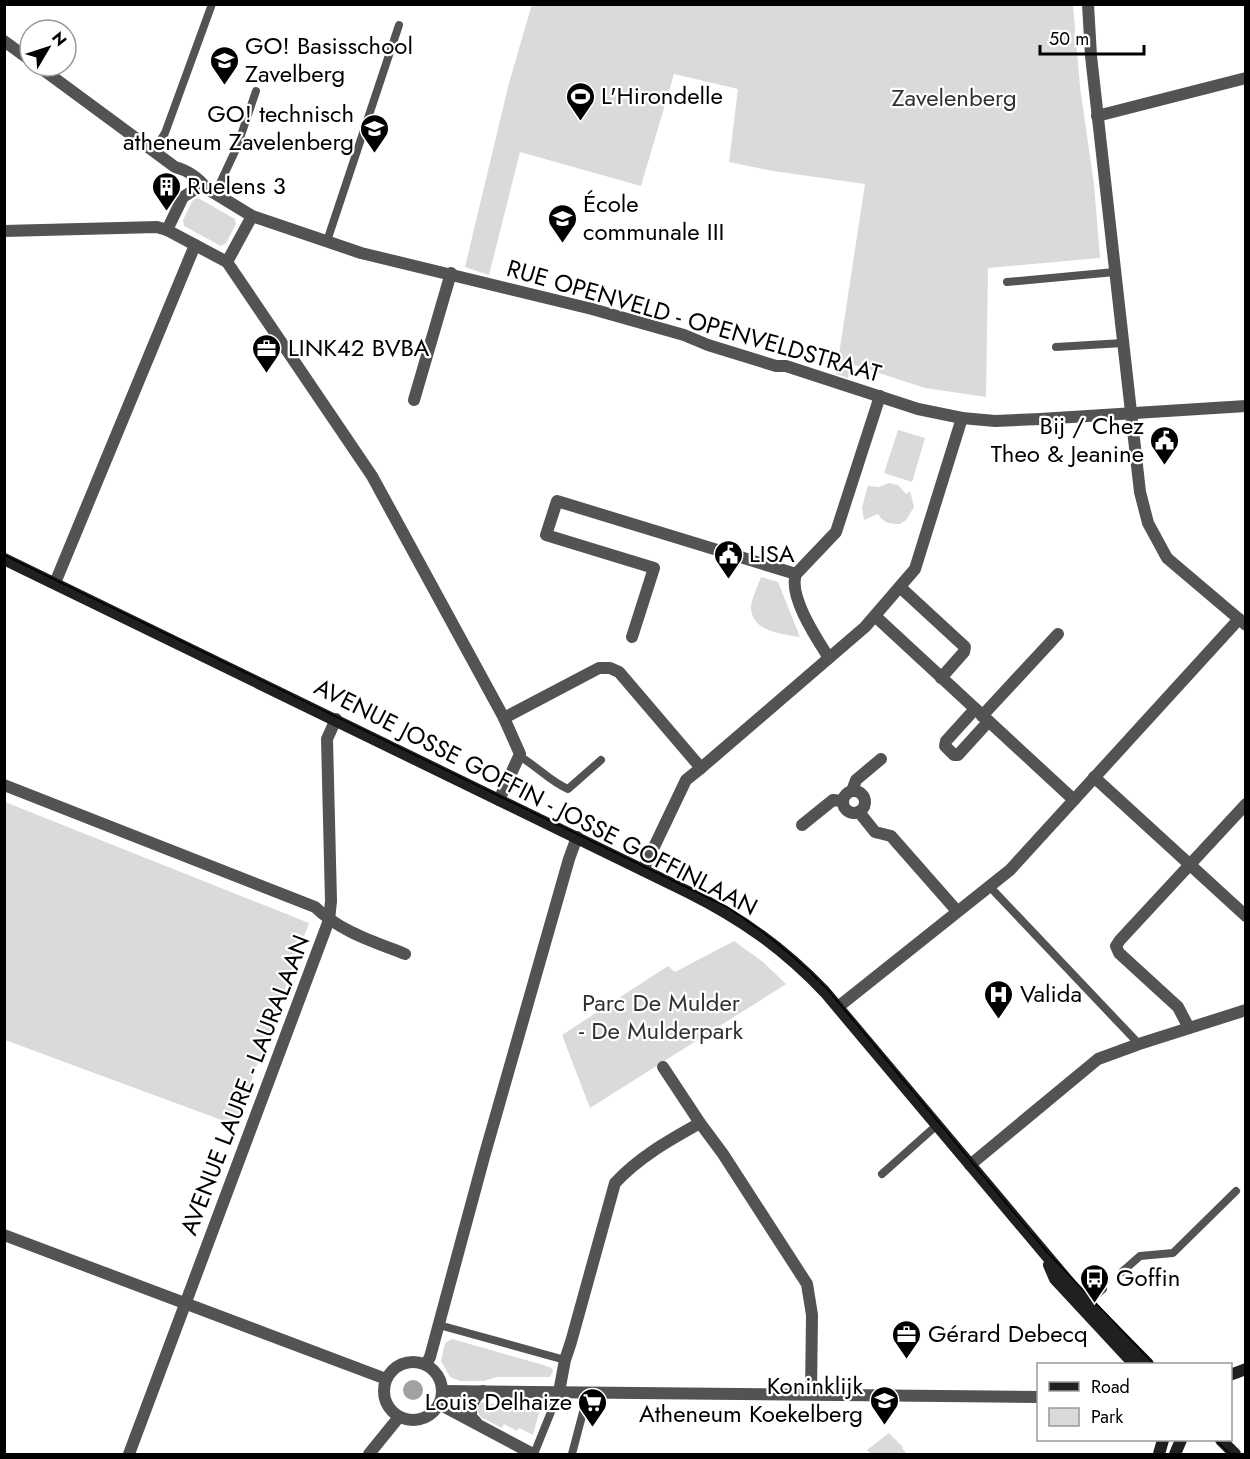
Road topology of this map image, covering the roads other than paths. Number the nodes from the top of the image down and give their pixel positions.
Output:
1 (212, 4) edge
2 (1088, 4) edge
3 (399, 25) dead end
4 (4, 41) edge
5 (18, 51) edge
6 (54, 78) edge
7 (1245, 78) edge
8 (256, 91) dead end
9 (1097, 116) junction
10 (153, 152) junction
11 (211, 191) junction
12 (252, 216) junction
13 (167, 230) junction
14 (4, 231) edge
15 (327, 242) junction
16 (195, 245) junction
17 (227, 262) junction
18 (1115, 272) junction
19 (450, 273) junction
20 (1007, 282) dead end
21 (1123, 343) junction
22 (1056, 347) dead end
23 (880, 396) junction
24 (414, 400) dead end
25 (1245, 406) edge
26 (1131, 413) junction
27 (962, 418) junction
28 (4, 559) edge
29 (796, 574) junction
30 (55, 584) junction
31 (901, 588) junction
32 (875, 616) junction
33 (1242, 622) edge
34 (636, 633) dead end
35 (1058, 634) dead end
36 (829, 658) junction
37 (941, 678) junction
38 (982, 716) junction
39 (504, 718) junction
40 (336, 719) junction
41 (519, 756) junction
42 (881, 759) dead end
43 (601, 760) dead end
44 (701, 768) junction
45 (1094, 777) junction
46 (4, 785) edge
47 (852, 791) junction
48 (499, 800) junction
49 (1074, 800) junction
50 (843, 801) junction
51 (1245, 804) edge
52 (859, 812) junction
53 (802, 825) dead end
54 (577, 837) junction
55 (1190, 864) junction
56 (643, 870) junction
57 (990, 887) junction
58 (957, 911) junction
59 (1245, 916) edge
60 (329, 920) junction
61 (405, 954) dead end
62 (838, 1007) junction
63 (1245, 1010) edge
64 (1190, 1028) junction
65 (1139, 1044) junction
66 (663, 1067) dead end
67 (700, 1123) junction
68 (937, 1125) junction
69 (970, 1165) junction
70 (882, 1174) dead end
71 (1236, 1191) dead end
72 (4, 1234) edge
73 (1044, 1253) junction
74 (1122, 1272) dead end
75 (1102, 1289) dead end
76 (185, 1303) junction
77 (1087, 1303) junction
78 (439, 1325) junction
79 (565, 1360) junction
80 (1132, 1363) edge
81 (1146, 1363) edge
82 (426, 1364) junction
83 (386, 1378) junction
84 (442, 1391) junction
85 (483, 1391) junction
86 (559, 1392) junction
87 (588, 1394) junction
88 (811, 1394) junction
89 (1037, 1397) edge
90 (439, 1404) junction
91 (399, 1417) junction
92 (477, 1423) junction
93 (1181, 1441) edge
94 (1222, 1441) edge
95 (1162, 1445) edge
96 (129, 1455) edge
97 (369, 1455) edge
98 (534, 1455) edge
99 (572, 1455) edge
100 (1155, 1455) edge
101 (1175, 1455) edge
102 (1235, 1455) edge

1 - 10 lane
2 - 9 street
3 - 15 lane
4 - 5 street
6 - 10 street, RUE OPENVELD - OPENVELDSTRAAT
7 - 9 street
8 - 11 lane
9 - 18 street
10 - 11 street, RUE OPENVELD - OPENVELDSTRAAT
11 - 12 street, RUE OPENVELD - OPENVELDSTRAAT
11 - 13 street
12 - 15 street, RUE OPENVELD - OPENVELDSTRAAT
12 - 17 street
13 - 14 street
13 - 16 street
15 - 19 street, RUE OPENVELD - OPENVELDSTRAAT
16 - 17 street
16 - 30 street
17 - 39 street
18 - 20 lane
18 - 21 street
19 - 23 street, RUE OPENVELD - OPENVELDSTRAAT
19 - 24 street
21 - 22 lane
21 - 26 street
23 - 27 street, RUE OPENVELD - OPENVELDSTRAAT
23 - 29 street
25 - 26 street, RUE OPENVELD - OPENVELDSTRAAT
26 - 27 street, RUE OPENVELD - OPENVELDSTRAAT
26 - 33 street
27 - 31 street
28 - 30 main road, AVENUE JOSSE GOFFIN - JOSSE GOFFINLAAN
29 - 34 street
29 - 36 street
30 - 40 main road, AVENUE JOSSE GOFFIN - JOSSE GOFFINLAAN
31 - 32 street
31 - 37 street
32 - 36 street
32 - 37 street
33 - 45 street
35 - 38 street
36 - 44 street
37 - 38 street
38 - 49 street
39 - 41 street
39 - 44 street
40 - 48 main road, AVENUE JOSSE GOFFIN - JOSSE GOFFINLAAN
40 - 60 street, AVENUE LAURE - LAURALAAN
41 - 43 lane
41 - 48 street
42 - 47 street
44 - 56 street
45 - 49 street
45 - 55 street
46 - 60 street
47 - 50 street
47 - 52 street
48 - 54 main road, AVENUE JOSSE GOFFIN - JOSSE GOFFINLAAN
49 - 57 street
50 - 52 street
50 - 53 street
51 - 55 street
52 - 58 street
54 - 56 main road, AVENUE JOSSE GOFFIN - JOSSE GOFFINLAAN
54 - 78 street
55 - 59 street
55 - 64 street
56 - 62 main road, AVENUE JOSSE GOFFIN - JOSSE GOFFINLAAN
57 - 58 street
57 - 65 lane
58 - 62 street
60 - 61 street
60 - 76 street, AVENUE LAURE - LAURALAAN
62 - 68 main road, AVENUE JOSSE GOFFIN - JOSSE GOFFINLAAN
63 - 64 street
64 - 65 street
65 - 69 street
66 - 67 street
67 - 79 street
67 - 88 street
68 - 69 main road, AVENUE JOSSE GOFFIN - JOSSE GOFFINLAAN
68 - 70 lane
69 - 73 main road, AVENUE JOSSE GOFFIN - JOSSE GOFFINLAAN
71 - 74 lane
72 - 76 street
73 - 77 main road, AVENUE JOSSE GOFFIN - JOSSE GOFFINLAAN
73 - 80 main road, AVENUE JOSSE GOFFIN - JOSSE GOFFINLAAN
75 - 77 lane
76 - 83 street
76 - 96 street, AVENUE LAURE - LAURALAAN
77 - 81 main road, AVENUE JOSSE GOFFIN - JOSSE GOFFINLAAN
78 - 79 lane
78 - 82 street
79 - 86 street
82 - 83 street
82 - 84 street
83 - 91 street
84 - 85 street
84 - 90 street
85 - 86 street
85 - 92 street
86 - 87 street
86 - 98 lane
87 - 88 street
87 - 99 lane
88 - 89 street
90 - 91 street
90 - 92 street
91 - 97 street
92 - 98 street
93 - 101 main road
94 - 102 main road
95 - 100 lane

